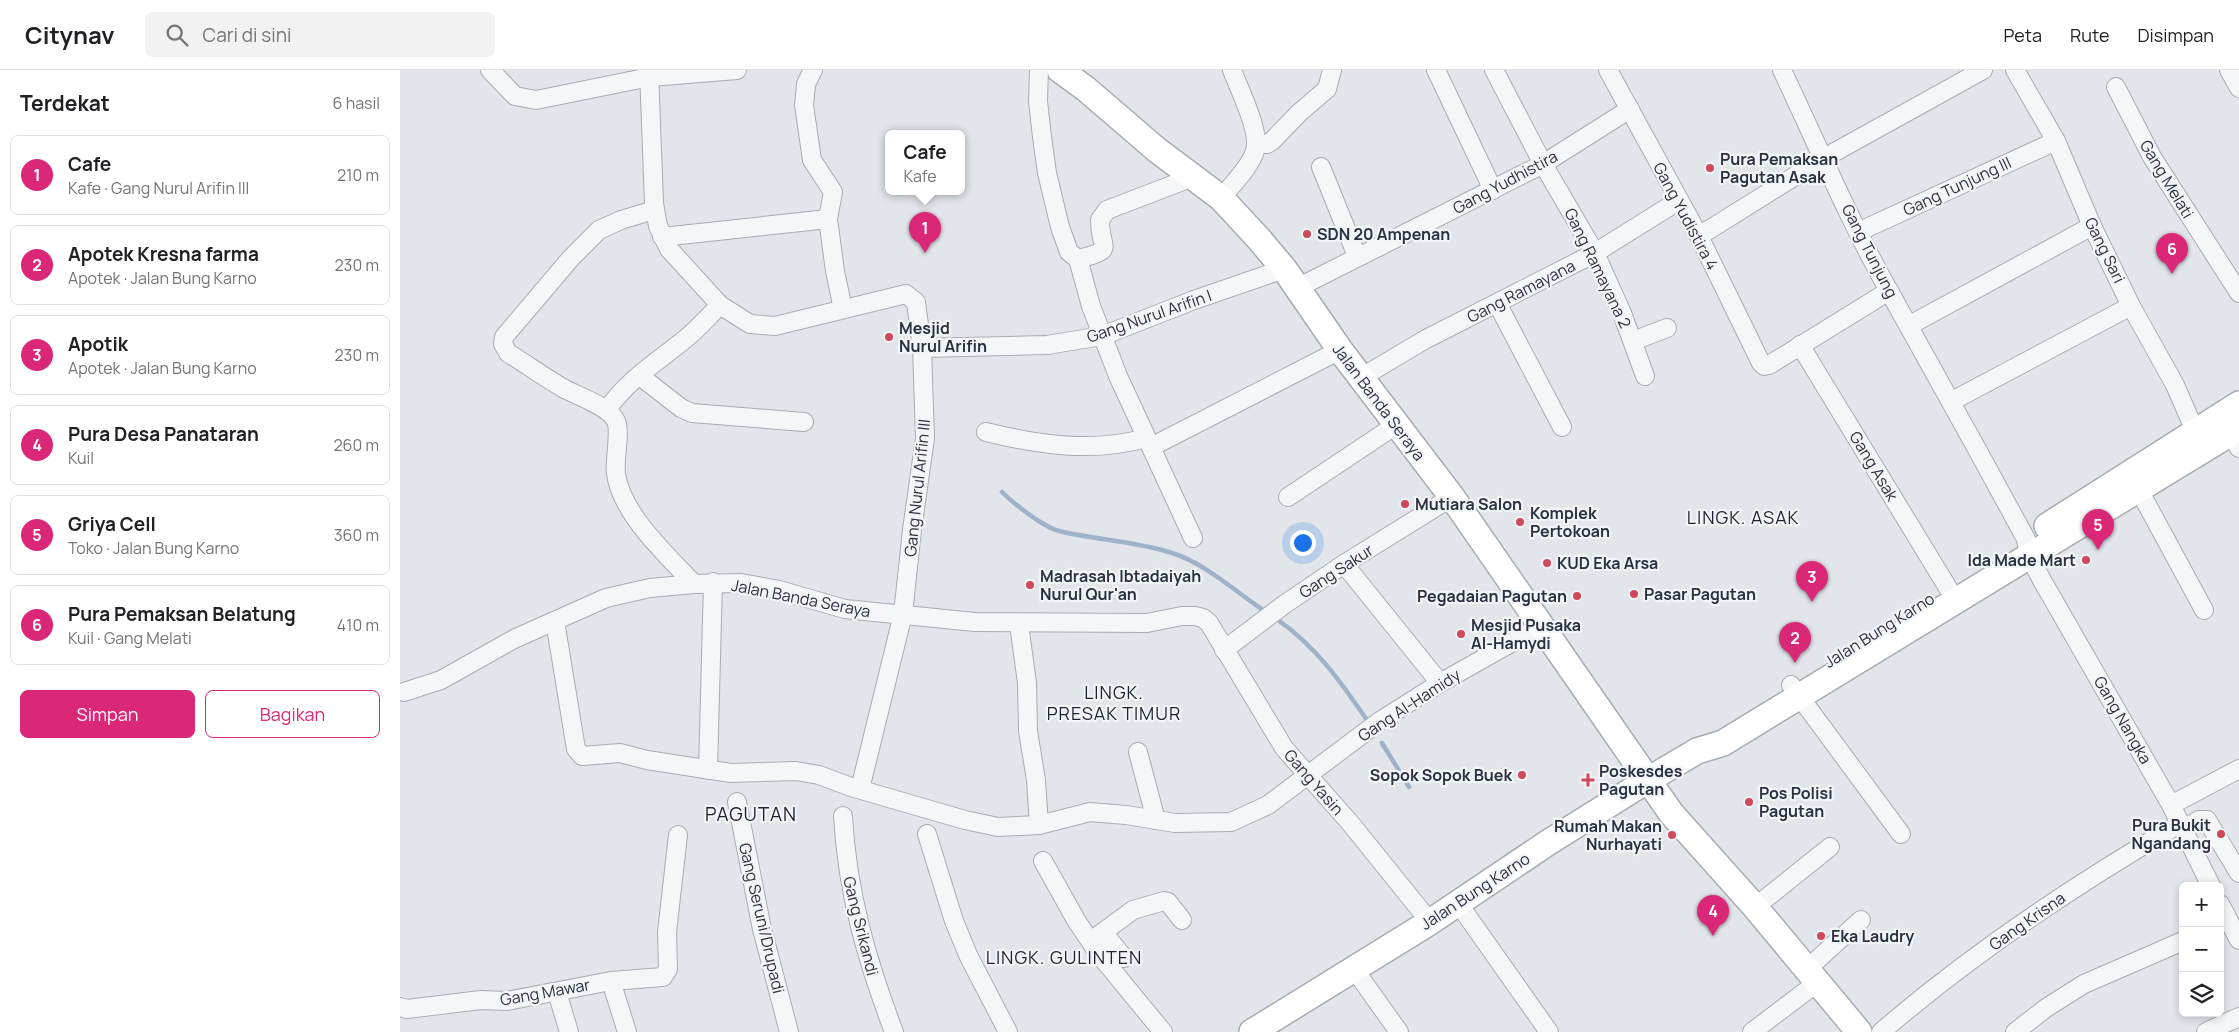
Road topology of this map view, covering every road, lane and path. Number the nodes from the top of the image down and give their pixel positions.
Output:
1 (490, 70) edge
2 (737, 70) edge
3 (814, 70) edge
4 (1039, 70) edge
5 (1060, 70) edge
6 (1232, 70) edge
7 (1332, 70) edge
8 (1436, 70) edge
9 (1494, 70) edge
10 (1608, 70) edge
11 (1782, 70) edge
12 (1983, 70) edge
13 (2015, 70) edge
14 (2229, 70) edge
15 (694, 72) edge
16 (650, 73) edge
17 (2116, 87) dead end
18 (2239, 88) edge
19 (1630, 109) junction
20 (2056, 141) junction
21 (1256, 144) junction
22 (1824, 158) junction
23 (1543, 164) junction
24 (1321, 167) dead end
25 (1193, 177) junction
26 (1493, 190) junction
27 (1221, 198) junction
28 (1678, 201) junction
29 (654, 210) junction
30 (828, 219) junction
31 (2092, 226) junction
32 (1858, 232) junction
33 (1699, 236) junction
34 (662, 237) junction
35 (1595, 253) junction
36 (1357, 256) junction
37 (1078, 259) junction
38 (1290, 278) junction
39 (1889, 291) junction
40 (2239, 294) edge
41 (1497, 303) junction
42 (720, 305) junction
43 (2131, 306) junction
44 (843, 309) junction
45 (1910, 325) junction
46 (1667, 328) dead end
47 (1102, 336) junction
48 (1633, 341) junction
49 (1800, 345) junction
50 (922, 348) junction
51 (1340, 350) junction
52 (640, 376) junction
53 (1645, 376) dead end
54 (1362, 377) junction
55 (1952, 401) junction
56 (2239, 404) edge
57 (607, 410) junction
58 (804, 422) dead end
59 (1396, 425) junction
60 (1562, 427) dead end
61 (2195, 431) junction
62 (986, 432) dead end
63 (2236, 436) edge
64 (1149, 443) junction
65 (2138, 490) junction
66 (1288, 497) dead end
67 (1452, 497) junction
68 (1193, 538) dead end
69 (2028, 547) junction
70 (1344, 564) junction
71 (713, 582) junction
72 (694, 584) junction
73 (1948, 588) junction
74 (2204, 610) dead end
75 (903, 614) junction
76 (555, 621) junction
77 (1019, 624) junction
78 (1541, 626) junction
79 (1213, 632) joint
80 (1224, 650) junction
81 (1440, 683) junction
82 (1794, 691) junction
83 (404, 692) dead end
84 (1138, 752) dead end
85 (2239, 769) edge
86 (708, 770) junction
87 (1307, 776) junction
88 (1648, 780) junction
89 (860, 789) junction
90 (736, 802) dead end
91 (2171, 805) junction
92 (843, 816) dead end
93 (1156, 820) junction
94 (1039, 825) junction
95 (2182, 826) junction
96 (927, 834) dead end
97 (1901, 834) dead end
98 (678, 835) dead end
99 (1830, 847) dead end
100 (2234, 854) edge
101 (1042, 861) dead end
102 (2239, 874) edge
103 (2209, 882) edge
104 (1458, 903) junction
105 (1754, 907) junction
106 (2224, 917) edge
107 (1182, 920) dead end
108 (1861, 920) dead end
109 (1430, 922) junction
110 (1097, 937) junction
111 (2239, 940) edge
112 (2179, 943) edge
113 (1124, 958) dead end
114 (1354, 969) junction
115 (1812, 975) junction
116 (611, 981) junction
117 (557, 992) junction
118 (400, 1007) edge
119 (2239, 1017) edge
120 (1267, 1028) edge
121 (569, 1032) edge
122 (627, 1032) edge
123 (789, 1032) edge
124 (894, 1032) edge
125 (1008, 1032) edge
126 (1163, 1032) edge
127 (1399, 1032) edge
128 (1549, 1032) edge
129 (1752, 1032) edge
130 (1858, 1032) edge
131 (1881, 1032) edge
132 (2015, 1032) edge
133 (2206, 1032) edge

1 - 16 street
2 - 15 street
3 - 30 street
4 - 37 street
5 - 25 main road, Jalan Banda Seraya
6 - 21 street
7 - 21 street
8 - 26 street
9 - 23 street, Gang Ramayana 2
10 - 19 street, Gang Yudistira 4
11 - 22 street, Gang Tunjung
12 - 22 street
13 - 20 street, Gang Sari
14 - 18 street
15 - 16 street
16 - 29 street
17 - 40 street, Gang Melati
19 - 23 street, Gang Yudhistira
19 - 28 street, Gang Yudistira 4
20 - 31 street, Gang Sari
20 - 32 street, Gang Tunjung III
21 - 27 street
22 - 32 street, Gang Tunjung
22 - 33 street
23 - 26 street, Gang Yudhistira
23 - 35 street, Gang Ramayana 2
24 - 36 street
25 - 27 main road, Jalan Banda Seraya
25 - 37 street
26 - 36 street, Gang Yudhistira
27 - 38 main road, Jalan Banda Seraya
28 - 33 street, Gang Yudistira 4
28 - 35 street, Gang Ramayana
29 - 34 street
29 - 57 street
30 - 34 street
30 - 44 street
31 - 43 street, Gang Sari
31 - 45 street
32 - 39 street, Gang Tunjung
33 - 49 street, Gang Yudistira 4
34 - 42 street
35 - 41 street, Gang Ramayana
35 - 48 street, Gang Ramayana 2
36 - 38 street, Gang Yudhistira
37 - 47 street
38 - 47 street, Gang Nurul Arifin I
38 - 51 main road, Jalan Banda Seraya
39 - 45 street, Gang Tunjung
39 - 49 street
41 - 54 street, Gang Ramayana
41 - 60 street
42 - 44 street
42 - 52 street
43 - 55 street
43 - 61 street, Gang Sari
44 - 50 street, Gang Nurul Arifin III
45 - 55 street, Gang Tunjung
46 - 48 street
47 - 50 street, Gang Nurul Arifin I
47 - 64 street
48 - 53 street, Gang Ramayana 2
49 - 73 street, Gang Asak
50 - 75 street, Gang Nurul Arifin III
51 - 54 main road, Jalan Banda Seraya
51 - 64 street
52 - 57 street
52 - 58 street
54 - 59 main road, Jalan Banda Seraya
55 - 69 street, Gang Nangka
56 - 61 main road
57 - 72 street
59 - 66 street
59 - 67 main road, Jalan Banda Seraya
61 - 69 main road
62 - 64 street
63 - 65 main road, Jalan Bung Karno
64 - 68 street
65 - 69 main road, Jalan Bung Karno
65 - 74 street
67 - 70 street, Gang Sakur
67 - 78 main road, Jalan Banda Seraya
69 - 73 main road, Jalan Bung Karno
69 - 82 main road, Jalan Bung Karno
69 - 91 street, Gang Nangka
70 - 80 street, Gang Sakur
70 - 81 street
71 - 72 street, Jalan Banda Seraya
71 - 75 street, Jalan Banda Seraya
71 - 86 street
72 - 76 street, Jalan Banda Seraya
73 - 82 main road, Jalan Bung Karno
75 - 77 street, Jalan Banda Seraya
75 - 89 street, Gang Nurul Arifin III
76 - 83 street, Jalan Banda Seraya
76 - 86 street, Gang Al-Hamidy
77 - 79 street, Jalan Banda Seraya
77 - 94 street
78 - 81 street, Gang Al-Hamidy
78 - 88 main road, Jalan Banda Seraya
79 - 80 street, Gang Yasin
80 - 87 street, Gang Yasin
81 - 87 street, Gang Al-Hamidy
82 - 88 main road, Jalan Bung Karno
82 - 97 street
84 - 93 street
85 - 91 street
86 - 89 street, Gang Al-Hamidy
87 - 93 street, Gang Al-Hamidy
87 - 109 street, Gang Yasin
88 - 104 main road, Jalan Bung Karno
88 - 105 main road, Jalan Banda Seraya
89 - 94 street, Gang Al-Hamidy
90 - 123 street, Gang Seruni/Drupadi
91 - 95 street, Gang Nangka
92 - 124 street, Gang Srikandi
93 - 94 street, Gang Al-Hamidy
95 - 100 street, Gang Krisna
95 - 103 street, Gang Nangka
95 - 131 street, Gang Krisna
96 - 125 street
98 - 116 street, Gang Mawar
99 - 105 street
100 - 102 street
101 - 110 street
104 - 109 main road, Jalan Bung Karno
104 - 128 street
105 - 115 main road, Jalan Banda Seraya
106 - 111 street
107 - 110 street
108 - 115 street
109 - 114 main road, Jalan Bung Karno
110 - 113 street
110 - 126 street
112 - 132 street
114 - 120 main road, Jalan Bung Karno
114 - 127 street
115 - 129 street
115 - 130 main road, Jalan Banda Seraya
116 - 117 street, Gang Mawar
116 - 122 street
117 - 118 street, Gang Mawar
117 - 121 street
119 - 133 street

